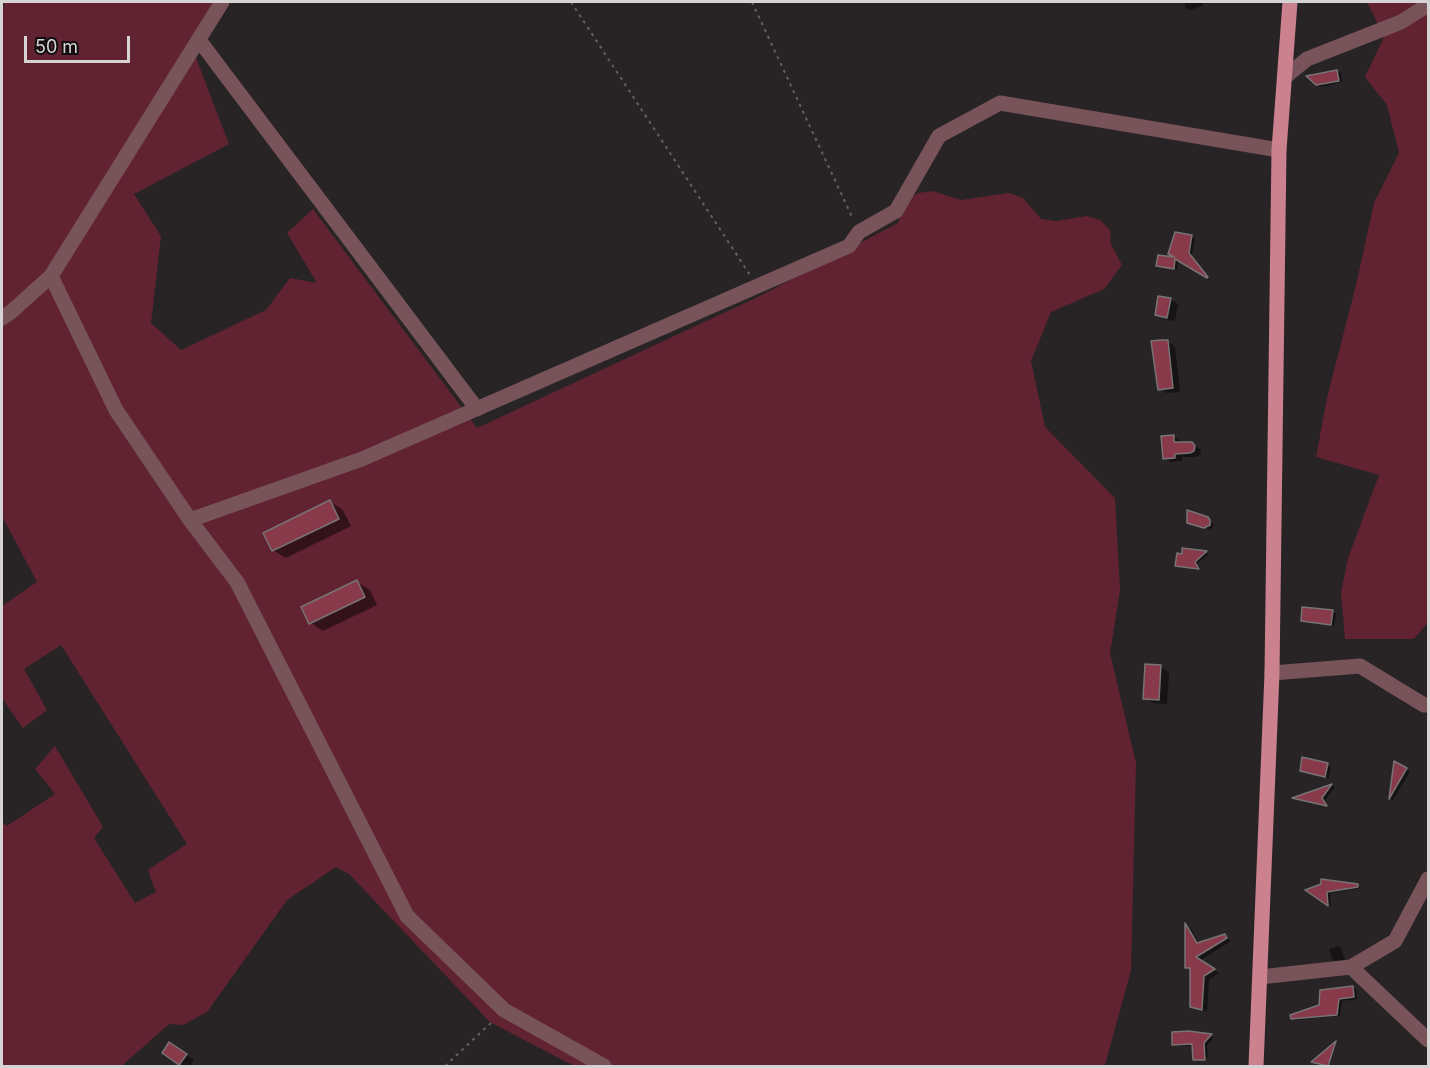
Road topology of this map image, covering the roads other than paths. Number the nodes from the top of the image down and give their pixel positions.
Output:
1 (222, 2) edge
2 (1290, 2) edge
3 (1428, 5) edge
4 (198, 40) junction
5 (1285, 78) junction
6 (1279, 150) junction
7 (51, 276) junction
8 (2, 318) edge
9 (477, 409) junction
10 (190, 520) junction
11 (1272, 673) junction
12 (1428, 705) edge
13 (1428, 879) edge
14 (1351, 967) junction
15 (1260, 977) junction
16 (1428, 1040) edge
17 (604, 1066) edge
18 (1256, 1066) edge

1 - 4 street
2 - 5 main road
3 - 5 street
4 - 7 street
4 - 9 street
5 - 6 main road
6 - 9 street
6 - 11 main road
7 - 8 street
7 - 10 street
9 - 10 street
10 - 17 street
11 - 12 street
11 - 15 main road
13 - 14 street
14 - 15 street
14 - 16 street
15 - 18 main road

